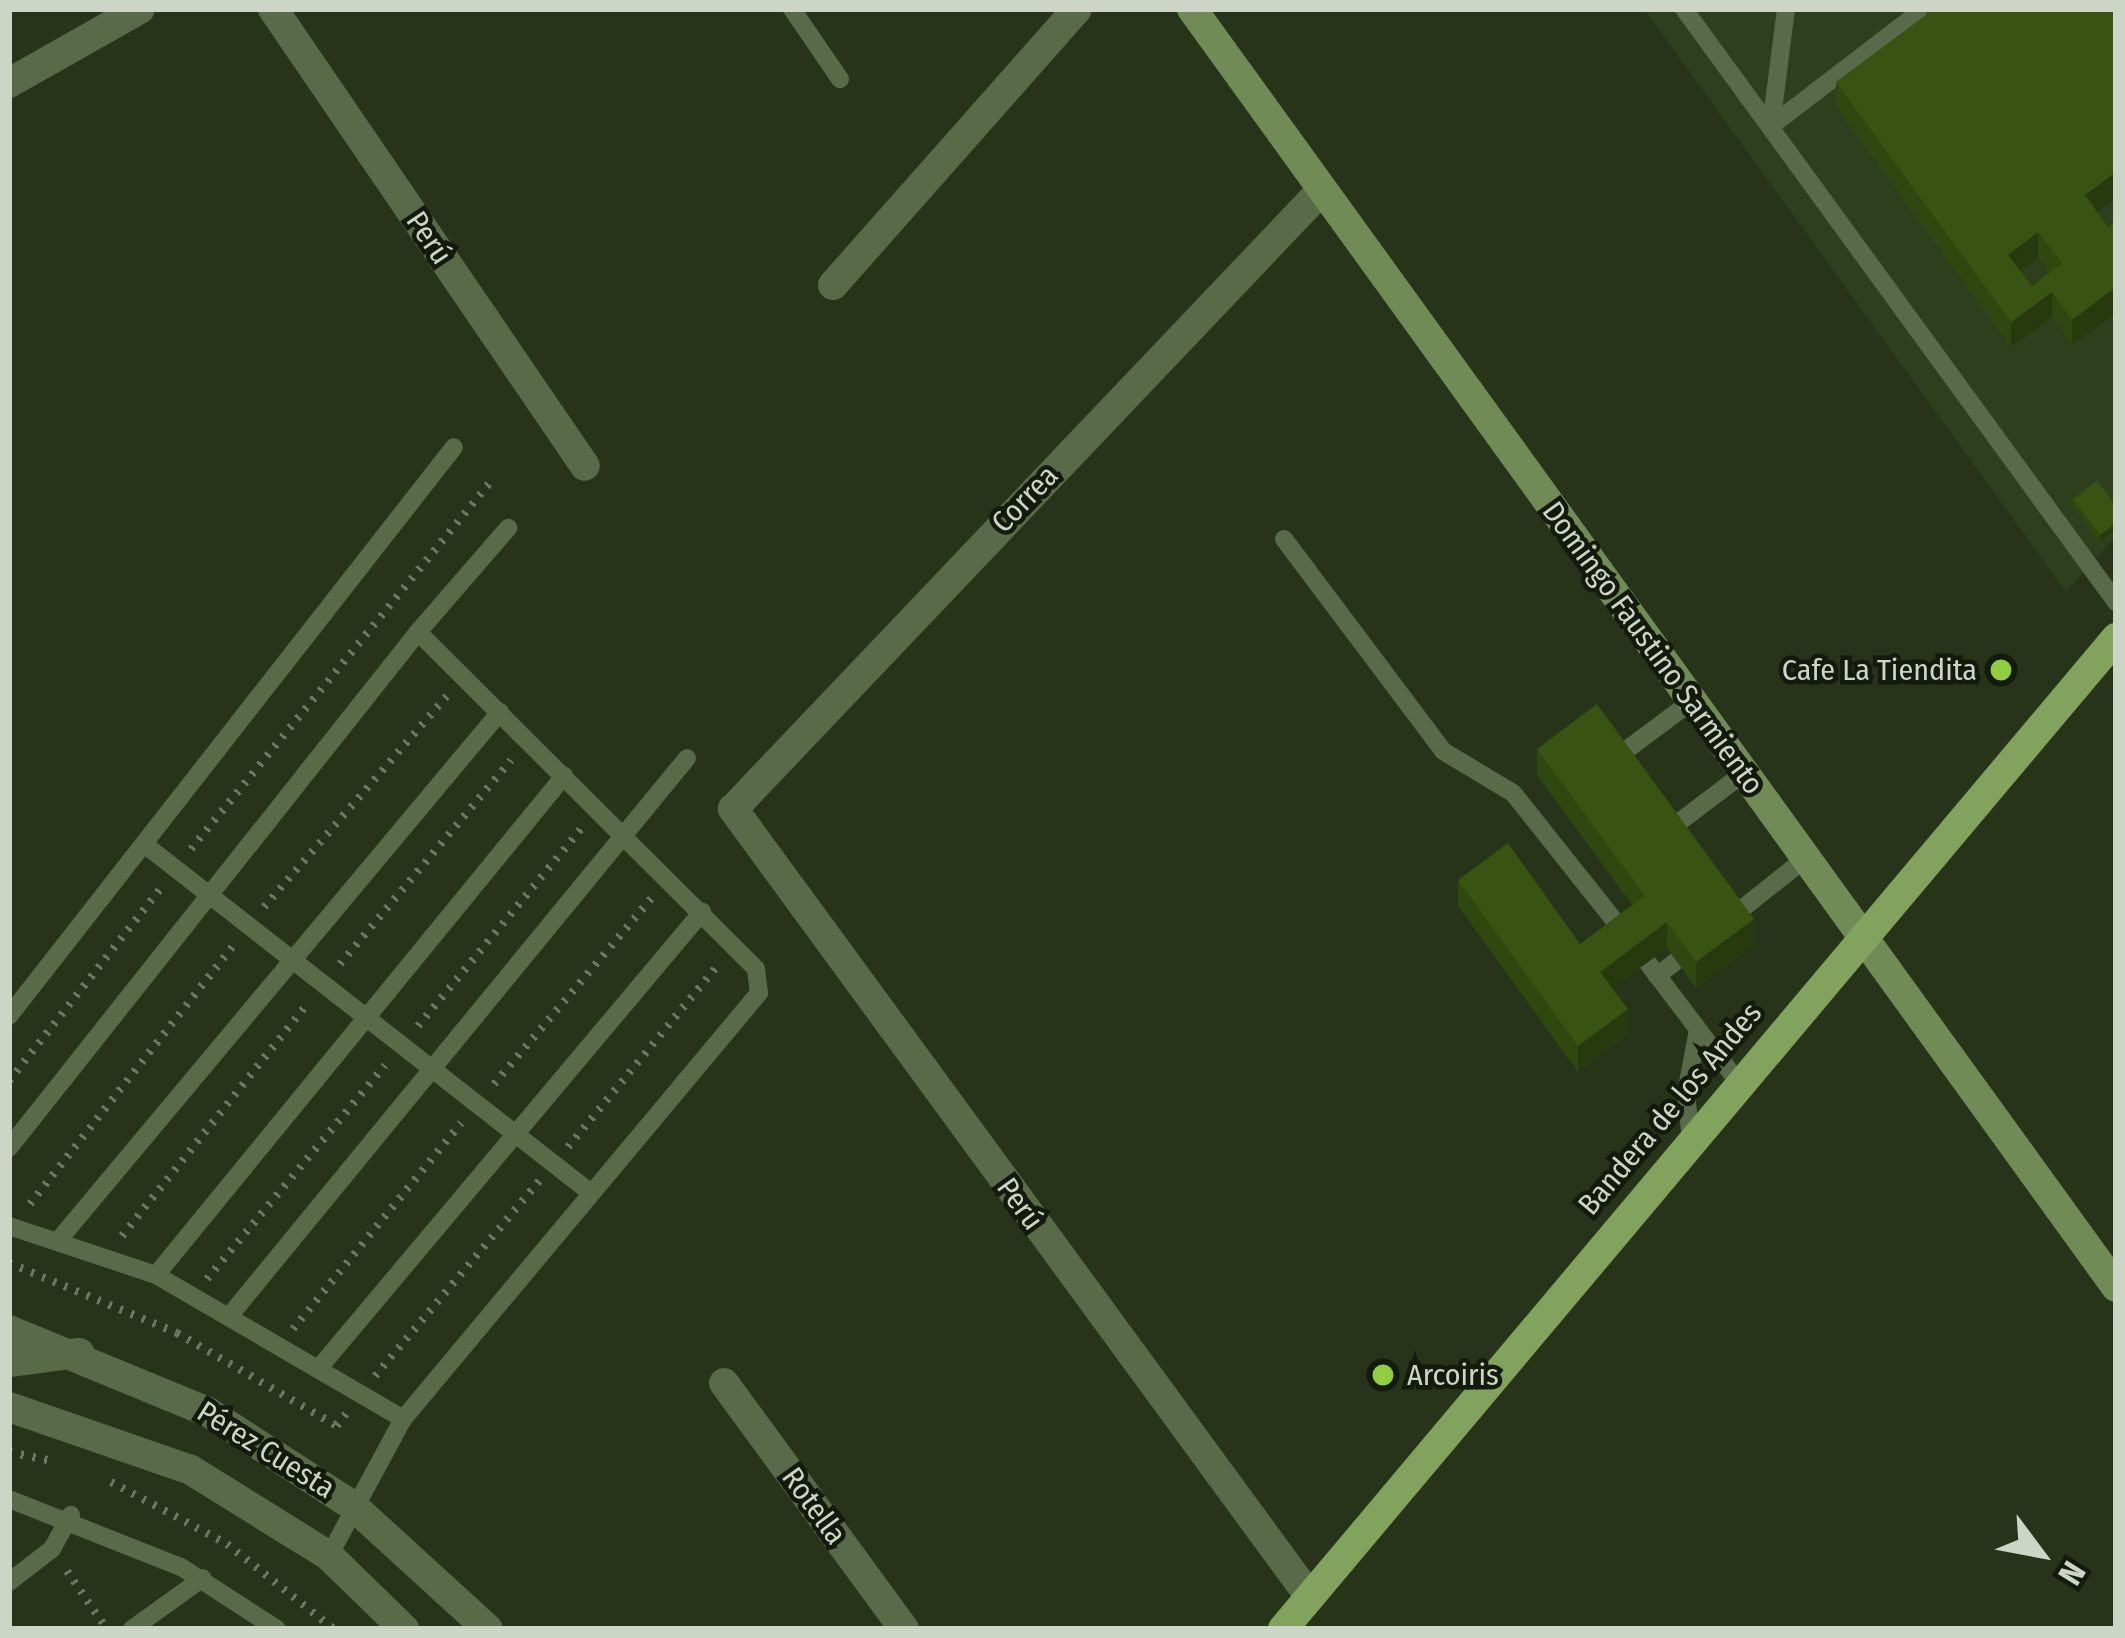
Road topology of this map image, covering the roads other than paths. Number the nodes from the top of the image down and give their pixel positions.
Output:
1 (140, 9) edge
2 (273, 9) edge
3 (792, 9) edge
4 (1077, 9) edge
5 (1192, 9) edge
6 (1684, 9) edge
7 (1786, 9) edge
8 (1918, 13) dead end
9 (840, 79) dead end
10 (9, 83) edge
11 (1771, 126) junction
12 (1320, 192) junction
13 (833, 285) dead end
14 (454, 447) dead end
15 (585, 466) dead end
16 (508, 528) dead end
17 (1284, 539) dead end
18 (2116, 602) edge
19 (418, 632) junction
20 (2116, 638) edge
21 (1692, 701) junction
22 (500, 712) junction
23 (1617, 757) edge
24 (687, 758) dead end
25 (1744, 773) junction
26 (564, 776) junction
27 (1557, 802) edge
28 (733, 809) joint
29 (1536, 817) junction
30 (1670, 829) edge
31 (622, 836) junction
32 (144, 844) junction
33 (1806, 858) junction
34 (1610, 874) edge
35 (1590, 888) junction
36 (210, 895) junction
37 (702, 912) junction
38 (1733, 916) edge
39 (1863, 934) junction
40 (1626, 936) edge
41 (292, 959) junction
42 (1676, 961) edge
43 (9, 1016) edge
44 (367, 1018) junction
45 (1698, 1030) junction
46 (431, 1068) junction
47 (1738, 1083) junction
48 (516, 1134) junction
49 (1691, 1140) junction
50 (9, 1148) edge
51 (591, 1193) junction
52 (9, 1226) edge
53 (62, 1236) junction
54 (156, 1276) junction
55 (2116, 1287) edge
56 (231, 1314) junction
57 (9, 1330) edge
58 (85, 1352) junction
59 (9, 1362) edge
60 (320, 1368) junction
61 (724, 1383) dead end
62 (9, 1407) edge
63 (403, 1419) junction
64 (9, 1499) edge
65 (352, 1505) junction
66 (71, 1515) junction
67 (329, 1556) junction
68 (203, 1578) junction
69 (9, 1582) edge
70 (1310, 1597) junction
71 (132, 1629) edge
72 (277, 1629) edge
73 (404, 1629) edge
74 (488, 1629) edge
75 (904, 1629) edge
76 (1283, 1629) edge

1 - 10 street
2 - 15 street, Perú
3 - 9 lane
4 - 13 street
5 - 12 main road, Domingo Faustino Sarmiento
6 - 11 lane
7 - 11 lane
8 - 11 lane
11 - 18 lane
12 - 21 main road, Domingo Faustino Sarmiento
12 - 28 street, Correa
14 - 32 lane
16 - 19 lane
17 - 29 lane
19 - 22 lane
19 - 36 lane
20 - 39 main road, Bandera de los Andes
21 - 23 lane
21 - 25 main road, Domingo Faustino Sarmiento
22 - 26 lane
22 - 41 lane
24 - 31 lane
25 - 30 lane
25 - 33 main road, Domingo Faustino Sarmiento
26 - 31 lane
26 - 44 lane
27 - 29 lane
28 - 70 street, Perú
29 - 35 lane
31 - 37 lane
31 - 46 lane
32 - 36 lane
32 - 43 lane
33 - 38 lane
33 - 39 main road, Domingo Faustino Sarmiento
34 - 35 lane
35 - 40 lane
36 - 41 lane
36 - 50 lane
37 - 48 lane
37 - 51 lane
39 - 47 main road, Bandera de los Andes
39 - 55 main road, Domingo Faustino Sarmiento
41 - 44 lane
41 - 53 lane
42 - 45 lane
44 - 46 lane
44 - 54 lane
45 - 47 lane
45 - 49 lane
46 - 48 lane
46 - 56 lane
47 - 49 main road, Bandera de los Andes
48 - 51 lane
48 - 60 lane
49 - 70 main road, Bandera de los Andes
51 - 63 lane
52 - 53 lane
53 - 54 lane
54 - 56 lane
56 - 60 lane
57 - 58 street, Pérez Cuesta
58 - 59 street
58 - 65 street, Pérez Cuesta
60 - 63 lane
61 - 75 street, Rotella
62 - 67 street, Pérez Cuesta
63 - 65 lane
64 - 66 lane
65 - 67 lane
65 - 74 street, Pérez Cuesta
66 - 68 lane
66 - 69 lane
67 - 73 street, Pérez Cuesta
68 - 71 lane
68 - 72 lane
70 - 76 main road, Bandera de los Andes

